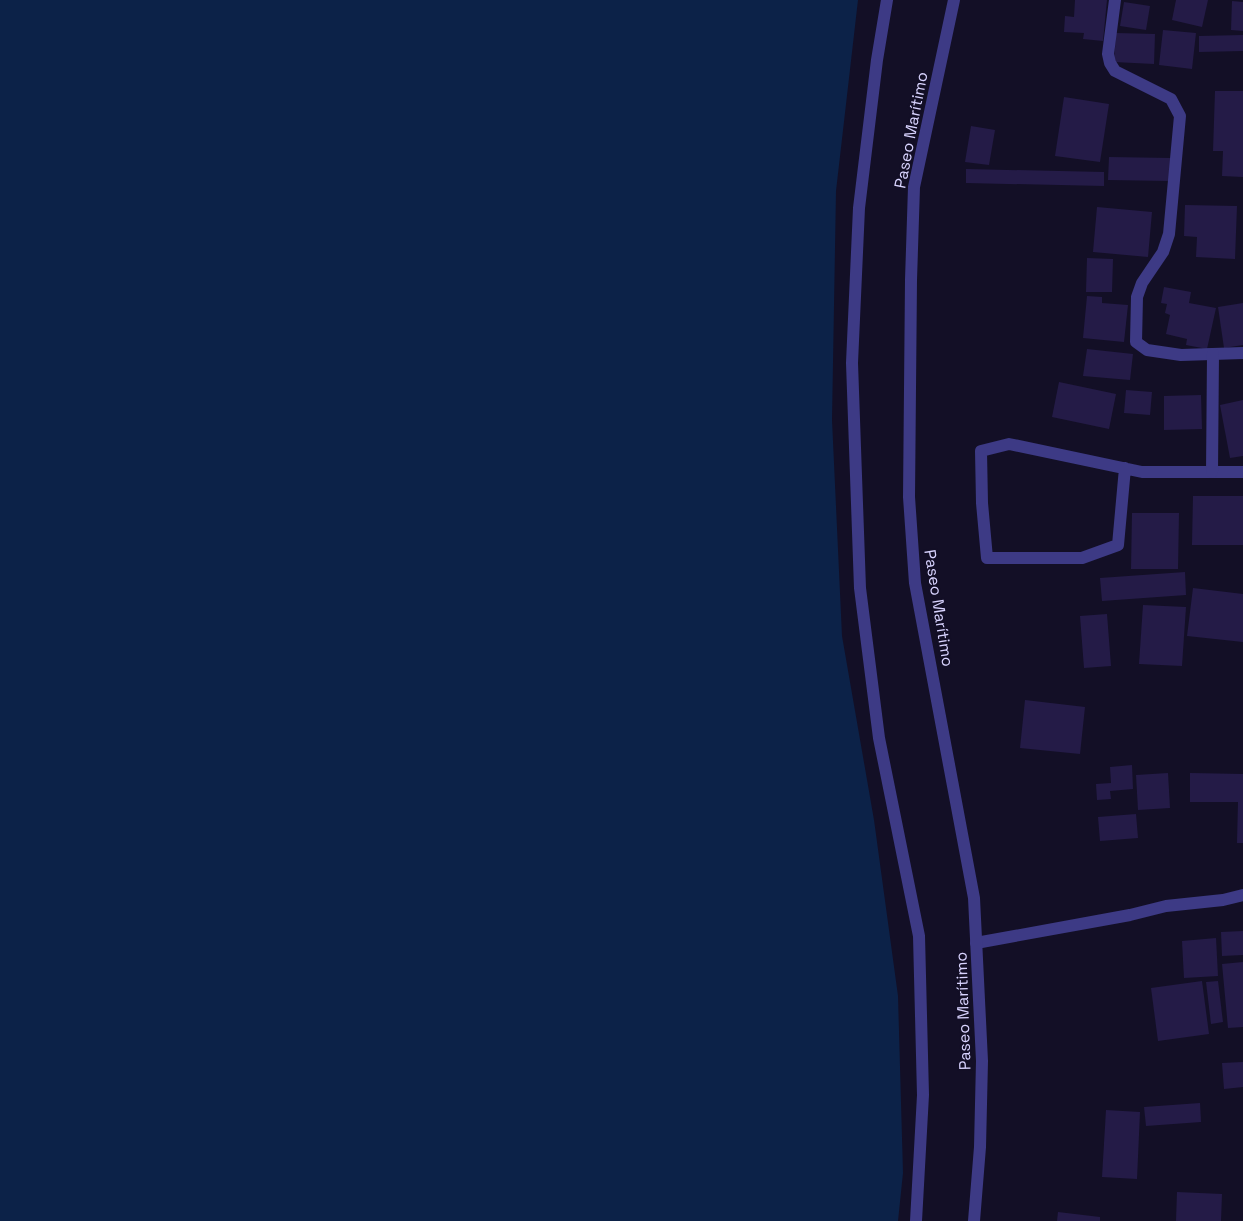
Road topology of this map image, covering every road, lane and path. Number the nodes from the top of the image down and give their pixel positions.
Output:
1 (887, 0) edge
2 (954, 0) edge
3 (1115, 0) edge
4 (1243, 353) edge
5 (1213, 354) junction
6 (1125, 468) junction
7 (1212, 472) junction
8 (1243, 472) edge
9 (1243, 895) edge
10 (976, 944) junction
11 (916, 1221) edge
12 (974, 1221) edge

1 - 11 street
2 - 10 street, Paseo Marítimo
3 - 5 street
4 - 5 street
5 - 7 street
6 - 6 street
6 - 7 street
7 - 8 street
9 - 10 street
10 - 12 street, Paseo Marítimo

